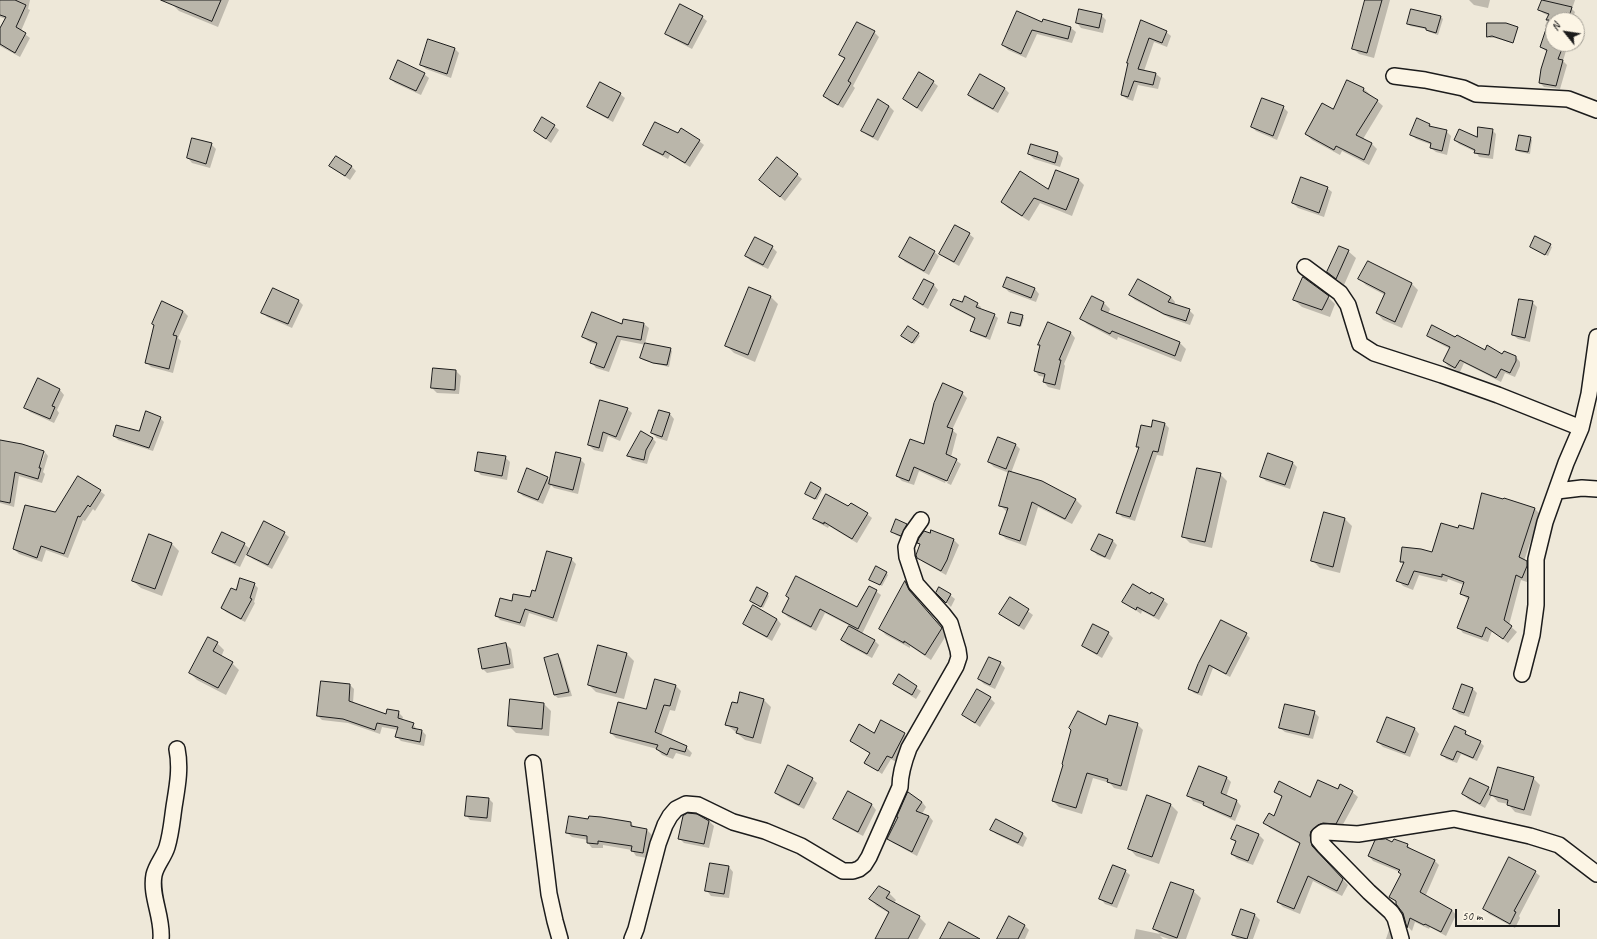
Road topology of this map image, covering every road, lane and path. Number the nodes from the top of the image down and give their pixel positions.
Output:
1 (1394, 76) dead end
2 (1597, 110) edge
3 (1305, 267) dead end
4 (1597, 337) edge
5 (1581, 428) junction
6 (1597, 489) edge
7 (1557, 491) junction
8 (921, 520) dead end
9 (1522, 674) dead end
10 (177, 750) dead end
11 (533, 762) dead end
12 (1597, 874) edge
13 (161, 939) edge
14 (560, 939) edge
15 (632, 939) edge
16 (1402, 939) edge

1 - 2 street
3 - 5 street
4 - 5 street
5 - 7 street
6 - 7 street
7 - 9 street
8 - 15 street
10 - 13 street
11 - 14 street
12 - 16 street

